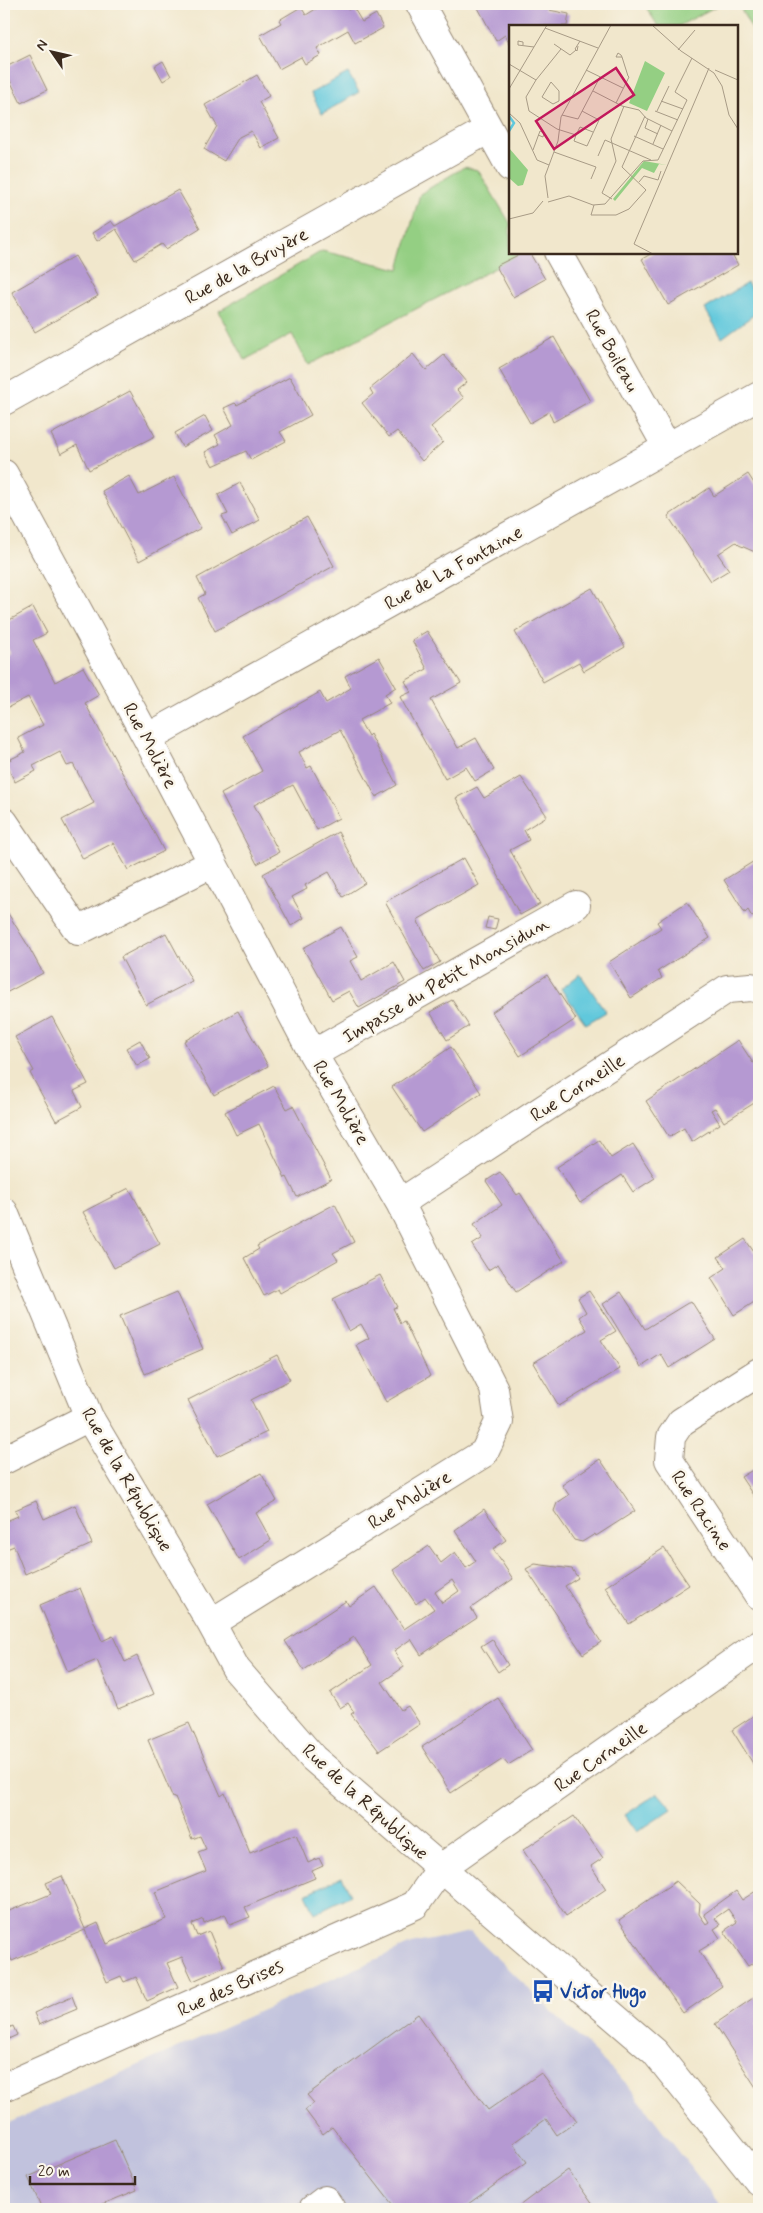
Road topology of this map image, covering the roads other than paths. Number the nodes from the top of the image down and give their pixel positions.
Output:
1 (420, 4) edge
2 (489, 129) junction
3 (509, 165) edge
4 (559, 254) edge
5 (759, 396) edge
6 (4, 401) edge
7 (667, 447) junction
8 (4, 474) edge
9 (147, 738) junction
10 (4, 822) edge
11 (213, 863) junction
12 (576, 905) dead end
13 (759, 989) edge
14 (313, 1054) junction
15 (400, 1203) junction
16 (4, 1212) edge
17 (759, 1372) edge
18 (89, 1416) junction
19 (4, 1460) edge
20 (759, 1596) edge
21 (212, 1623) junction
22 (759, 1644) edge
23 (441, 1868) junction
24 (4, 2086) edge
25 (759, 2182) edge
26 (313, 2209) edge
27 (331, 2209) edge

1 - 2 street
2 - 3 street
2 - 6 street, Rue de la Bruyère
4 - 7 street, Rue Boileau
5 - 7 street, Rue de La Fontaine
7 - 9 street, Rue de La Fontaine
8 - 9 street, Rue Molière
9 - 11 street, Rue Molière
10 - 11 street
11 - 14 street, Rue Molière
12 - 14 street, Impasse du Petit Monsidun
13 - 15 street, Rue Corneille
14 - 15 street, Rue Molière
15 - 21 street, Rue Molière
16 - 18 street, Rue de la République
17 - 20 street, Rue Racine
18 - 19 street
18 - 21 street, Rue de la République
21 - 23 street, Rue de la République
22 - 23 street, Rue Corneille
23 - 24 street, Rue des Brises
23 - 25 street, Rue de la République
26 - 27 street

